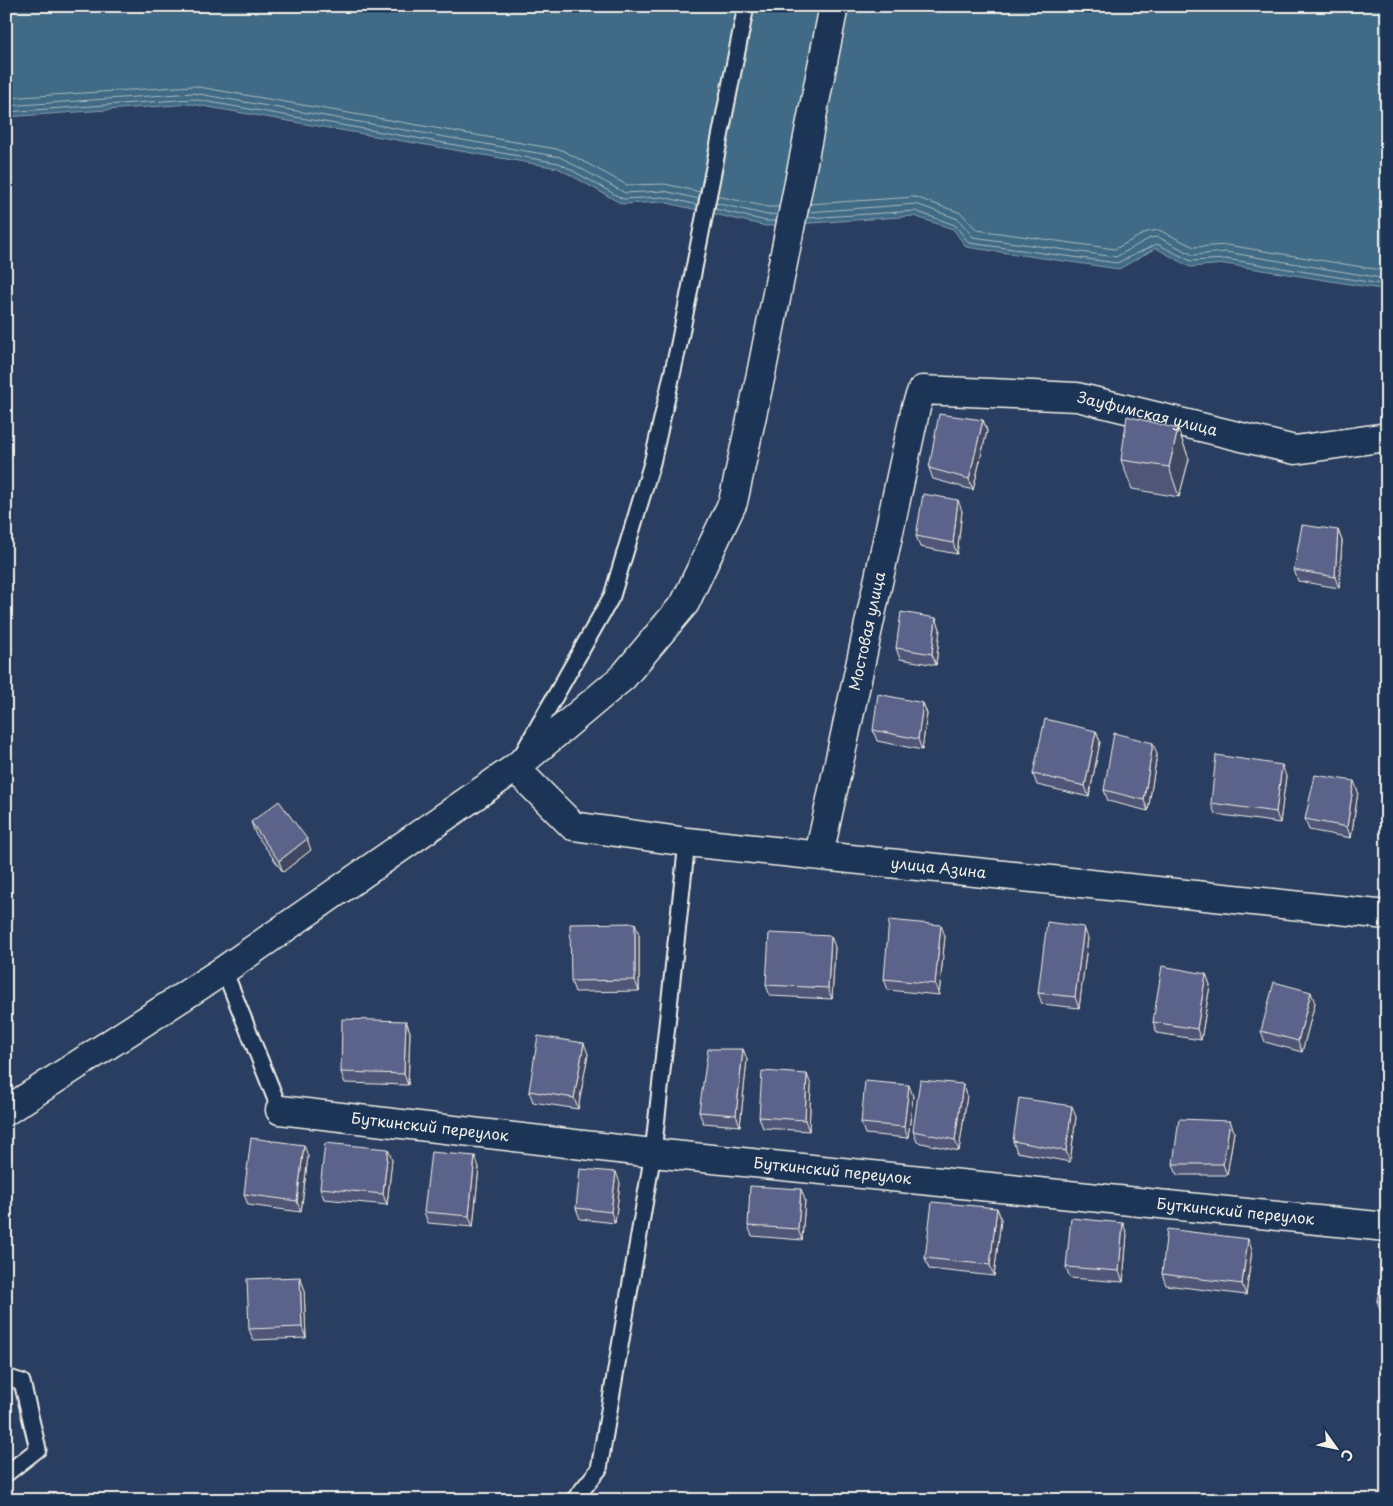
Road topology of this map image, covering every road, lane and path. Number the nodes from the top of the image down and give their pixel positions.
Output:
1 (746, 6) edge
2 (834, 6) edge
3 (916, 407) joint
4 (1387, 437) edge
5 (515, 768) junction
6 (687, 842) junction
7 (819, 855) junction
8 (1387, 915) edge
9 (224, 970) junction
10 (280, 1110) joint
11 (6, 1111) edge
12 (653, 1153) junction
13 (1387, 1227) edge
14 (6, 1377) edge
15 (6, 1474) edge
16 (574, 1500) edge

1 - 5 lane
2 - 5 street
3 - 4 street, Зауфимская улица
3 - 7 street, Мостовая улица
5 - 6 street, улица Азина
5 - 9 street
6 - 7 street, улица Азина
6 - 12 lane
7 - 8 street, улица Азина
9 - 10 lane
9 - 11 street
10 - 12 street, Буткинский переулок
12 - 13 street, Буткинский переулок
12 - 16 lane
14 - 15 lane

